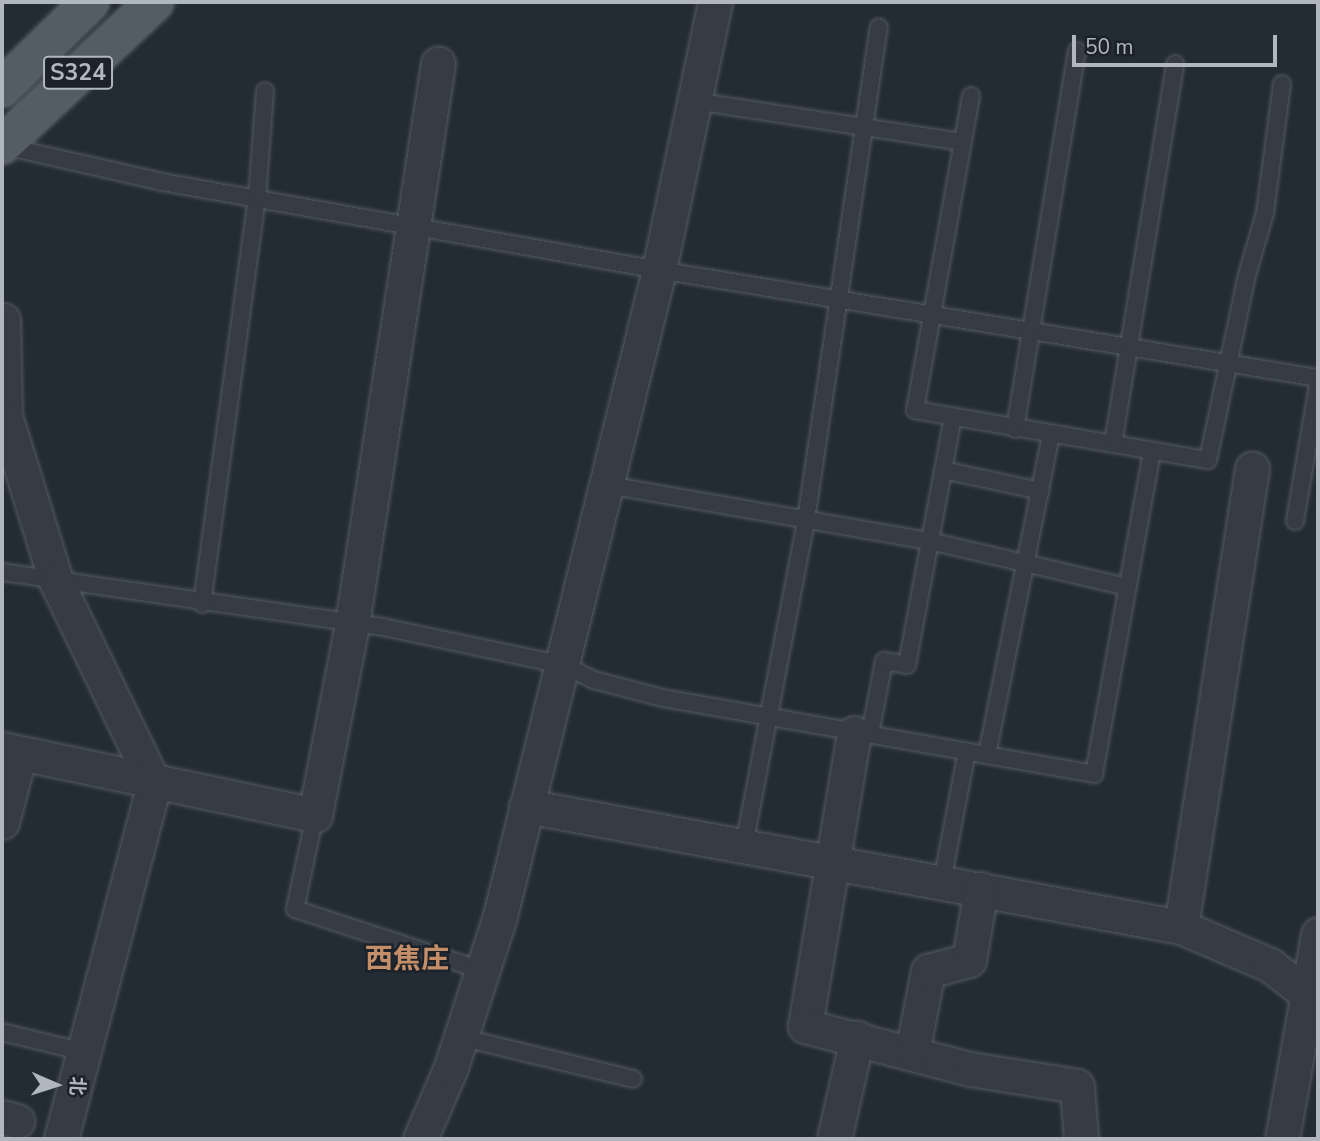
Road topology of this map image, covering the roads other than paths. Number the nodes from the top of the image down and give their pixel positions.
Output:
1 (90, 2) edge
2 (155, 2) edge
3 (715, 2) edge
4 (879, 27) dead end
5 (1077, 51) dead end
6 (438, 64) dead end
7 (1175, 64) dead end
8 (1282, 84) dead end
9 (2, 88) edge
10 (265, 91) dead end
11 (971, 96) dead end
12 (695, 101) junction
13 (864, 127) junction
14 (962, 142) junction
15 (2, 145) edge
16 (257, 198) junction
17 (411, 224) junction
18 (659, 271) junction
19 (838, 300) junction
20 (931, 316) junction
21 (3, 320) edge
22 (1031, 331) junction
23 (1127, 346) junction
24 (1229, 363) junction
25 (1318, 378) edge
26 (1318, 385) edge
27 (953, 416) junction
28 (1015, 429) junction
29 (1051, 435) junction
30 (1113, 444) junction
31 (1152, 451) junction
32 (1252, 468) dead end
33 (943, 470) junction
34 (608, 485) junction
35 (1041, 491) junction
36 (806, 520) junction
37 (1295, 521) dead end
38 (930, 541) junction
39 (1029, 563) junction
40 (2, 572) edge
41 (56, 581) junction
42 (1124, 586) junction
43 (202, 604) junction
44 (352, 624) junction
45 (564, 666) junction
46 (769, 717) junction
47 (862, 734) junction
48 (11, 751) edge
49 (967, 751) junction
50 (987, 755) junction
51 (154, 784) junction
52 (526, 806) junction
53 (315, 815) junction
54 (2, 822) edge
55 (744, 846) junction
56 (832, 862) junction
57 (942, 882) junction
58 (981, 889) junction
59 (1181, 927) junction
60 (1318, 934) edge
61 (481, 970) junction
62 (1307, 994) junction
63 (2, 1032) edge
64 (460, 1037) junction
65 (857, 1038) junction
66 (84, 1052) junction
67 (912, 1053) junction
68 (633, 1079) dead end
69 (61, 1139) edge
70 (420, 1139) edge
71 (834, 1139) edge
72 (1081, 1139) edge
73 (1282, 1139) edge

1 - 9 main road, S324
2 - 15 main road, S324
3 - 12 street
4 - 13 lane
5 - 22 lane
6 - 17 street
7 - 23 lane
8 - 24 lane
10 - 16 lane
11 - 14 lane
12 - 13 lane
12 - 18 street
13 - 14 lane
13 - 19 lane
14 - 20 lane
15 - 16 lane
16 - 17 lane
16 - 43 lane
17 - 18 lane
17 - 44 street
18 - 19 lane
18 - 34 street
19 - 20 lane
19 - 36 lane
20 - 22 lane
20 - 27 lane
21 - 41 street
22 - 23 lane
22 - 28 lane
23 - 24 lane
23 - 30 lane
24 - 25 lane
24 - 31 lane
26 - 37 lane
27 - 28 lane
27 - 33 lane
28 - 29 lane
29 - 30 lane
29 - 35 lane
30 - 31 lane
31 - 42 lane
32 - 59 street
33 - 35 lane
33 - 38 lane
34 - 36 lane
34 - 45 street
35 - 39 lane
36 - 38 lane
36 - 46 lane
38 - 39 lane
38 - 47 lane
39 - 42 lane
39 - 50 lane
40 - 41 lane
41 - 43 lane
41 - 51 street
42 - 50 lane
43 - 44 lane
44 - 45 lane
44 - 53 street
45 - 46 lane
45 - 52 street
46 - 47 lane
46 - 55 lane
47 - 49 lane
47 - 56 street
48 - 51 street
48 - 54 street
49 - 50 lane
49 - 57 lane
51 - 53 street
51 - 66 street
52 - 55 street
52 - 61 street
53 - 61 lane
55 - 56 street
56 - 57 street
56 - 65 street
57 - 58 street
58 - 59 street
58 - 67 street
59 - 62 street
60 - 62 street
61 - 64 street
62 - 73 street
63 - 66 lane
64 - 68 lane
64 - 70 street
65 - 67 street
65 - 71 street
66 - 69 street
67 - 72 street

